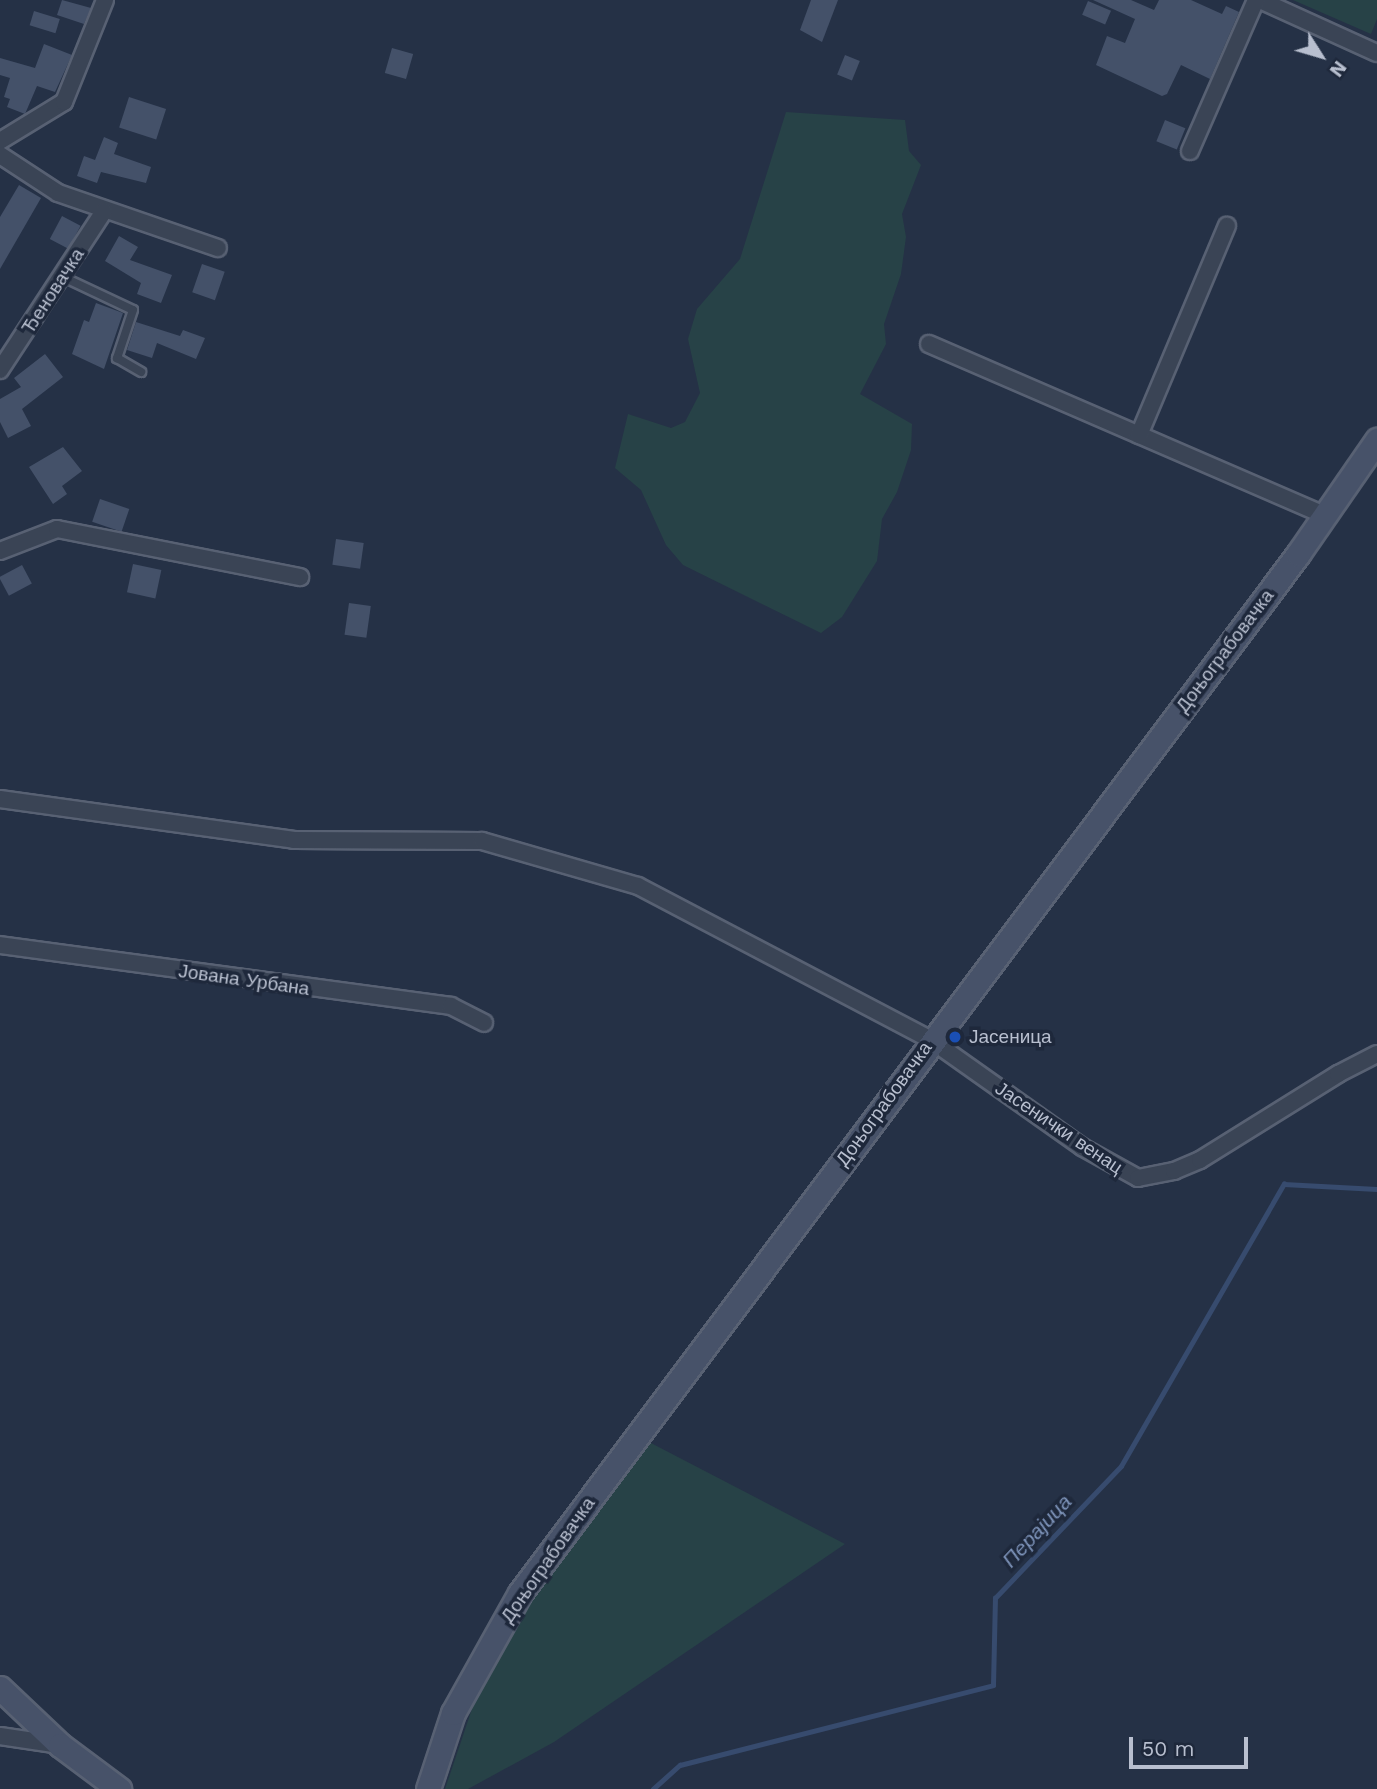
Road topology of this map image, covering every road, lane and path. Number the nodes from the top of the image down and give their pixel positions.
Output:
1 (104, 0) edge
2 (1258, 0) edge
3 (1377, 53) edge
4 (0, 141) edge
5 (1190, 151) dead end
6 (0, 155) edge
7 (104, 211) junction
8 (1227, 226) dead end
9 (218, 248) dead end
10 (63, 277) junction
11 (929, 344) dead end
12 (0, 370) edge
13 (141, 372) dead end
14 (1139, 435) junction
15 (1377, 440) edge
16 (1326, 516) junction
17 (0, 551) edge
18 (300, 577) dead end
19 (0, 799) edge
20 (0, 945) edge
21 (484, 1023) dead end
22 (931, 1040) junction
23 (1377, 1054) edge
24 (0, 1689) edge
25 (0, 1736) edge
26 (60, 1745) junction
27 (119, 1789) edge
28 (428, 1789) edge

1 - 4 street
2 - 3 street
2 - 5 street
6 - 7 street
7 - 9 street
7 - 10 street, Ђеновачка
8 - 14 street
10 - 12 street, Ђеновачка
10 - 13 lane
11 - 14 street
14 - 16 street
15 - 16 street, Доњограбовачка
16 - 22 street, Доњограбовачка
17 - 18 street
19 - 22 street, Јасенички венац
20 - 21 street, Јована Урбана
22 - 23 street, Јасенички венац
22 - 28 street, Доњограбовачка
24 - 26 street
25 - 26 street
26 - 27 street

